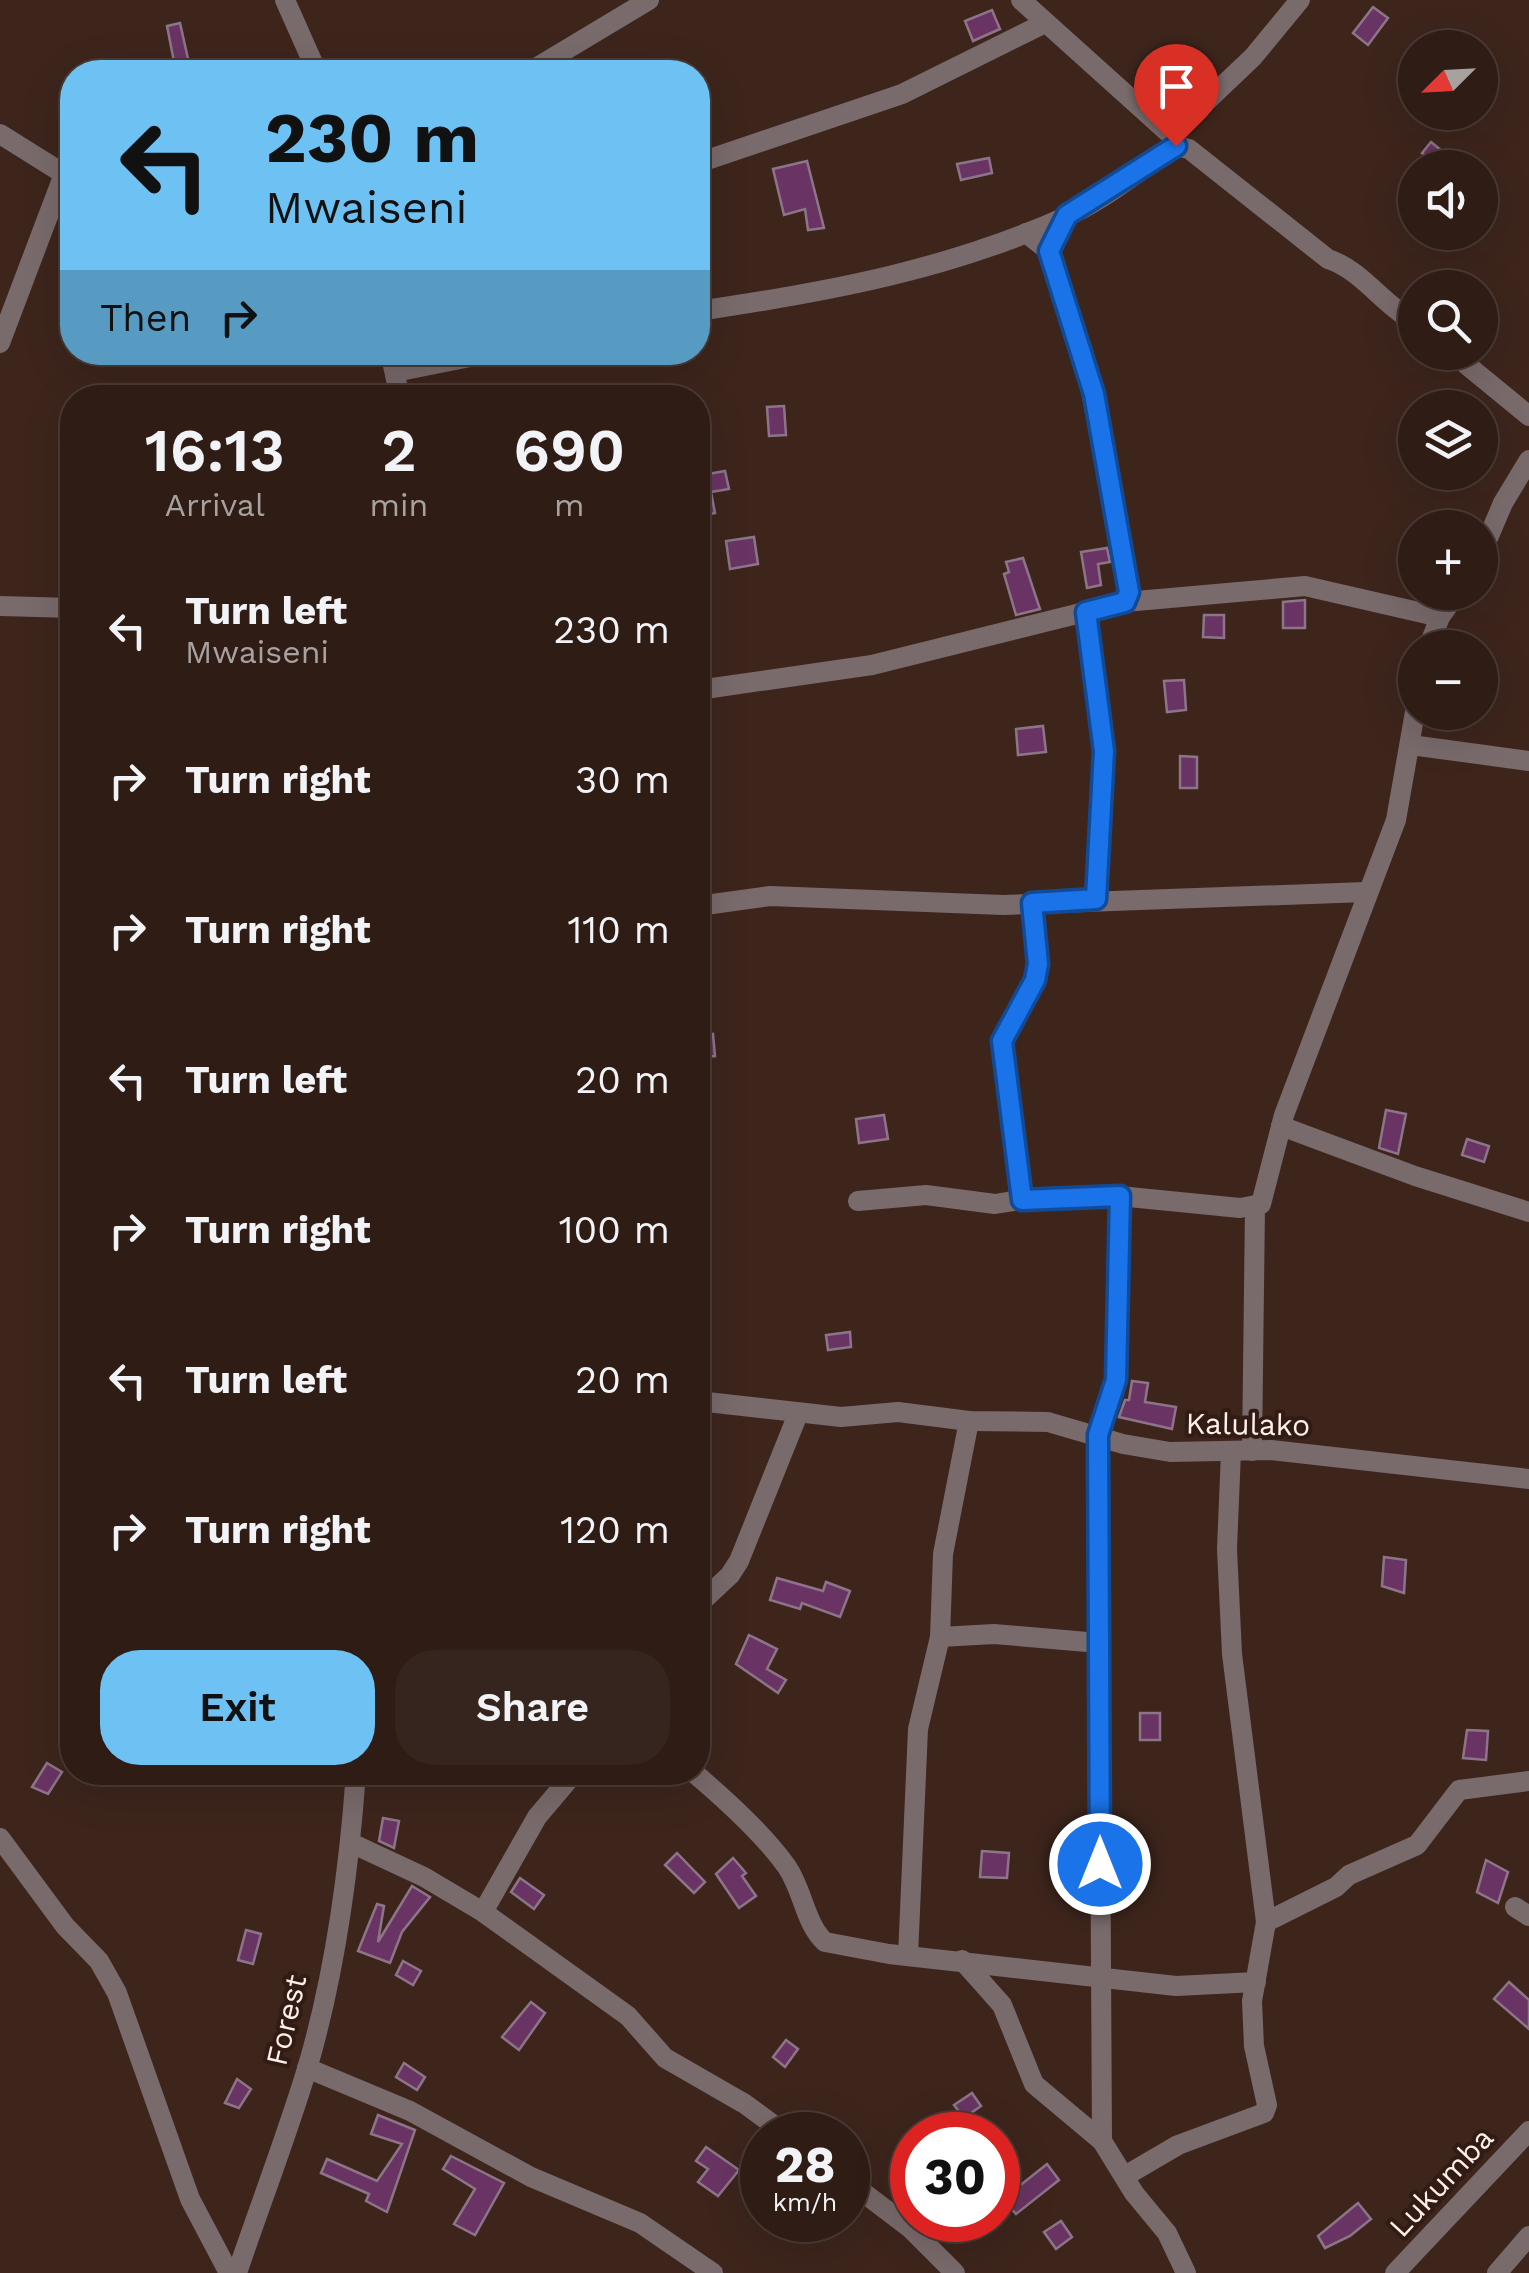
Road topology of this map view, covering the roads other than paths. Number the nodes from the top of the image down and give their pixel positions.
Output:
1 (285, 0) edge
2 (650, 0) edge
3 (1021, 0) edge
4 (1300, 0) edge
5 (1044, 23) junction
6 (312, 60) edge
7 (568, 60) edge
8 (0, 134) edge
9 (1174, 140) junction
10 (710, 160) edge
11 (60, 165) edge
12 (60, 190) edge
13 (1067, 215) junction
14 (1026, 233) junction
15 (1049, 251) junction
16 (710, 309) edge
17 (1398, 310) edge
18 (0, 344) edge
19 (1473, 370) edge
20 (1529, 416) edge
21 (1529, 460) edge
22 (1498, 515) edge
23 (1125, 602) junction
24 (0, 606) edge
25 (60, 608) edge
26 (1445, 610) edge
27 (1086, 612) junction
28 (1440, 617) junction
29 (1435, 630) edge
30 (710, 688) edge
31 (1413, 730) edge
32 (1411, 745) junction
33 (1529, 761) edge
34 (1366, 892) junction
35 (1096, 899) junction
36 (1032, 903) junction
37 (710, 904) edge
38 (1280, 1126) junction
39 (1120, 1196) junction
40 (1022, 1200) junction
41 (858, 1201) dead end
42 (1255, 1207) junction
43 (1529, 1212) edge
44 (710, 1403) edge
45 (798, 1414) junction
46 (968, 1421) junction
47 (1098, 1435) junction
48 (1241, 1451) junction
49 (1529, 1480) edge
50 (710, 1594) edge
51 (940, 1637) junction
52 (1099, 1643) junction
53 (1529, 1781) edge
54 (355, 1785) edge
55 (564, 1785) edge
56 (706, 1785) edge
57 (0, 1838) edge
58 (351, 1843) junction
59 (483, 1912) junction
60 (1266, 1922) junction
61 (908, 1956) junction
62 (962, 1960) junction
63 (1101, 1975) junction
64 (1256, 1982) junction
65 (307, 2068) junction
66 (755, 2112) edge
67 (1529, 2131) edge
68 (1102, 2142) junction
69 (1125, 2176) junction
70 (870, 2197) edge
71 (1528, 2238) edge
72 (233, 2273) edge
73 (713, 2273) edge
74 (954, 2273) edge
75 (1186, 2273) edge
76 (1395, 2273) edge
77 (1497, 2273) edge

1 - 6 street
2 - 7 street
3 - 5 street
4 - 9 street
5 - 9 street
5 - 10 street
8 - 11 street
9 - 13 street
9 - 17 street
12 - 18 street
13 - 14 street
13 - 15 street
14 - 15 street
14 - 16 street
15 - 23 street
19 - 20 street
21 - 22 street
23 - 27 street
23 - 28 street
24 - 25 street
26 - 28 street
27 - 30 street
27 - 35 street
28 - 29 street
31 - 32 street
32 - 33 street
32 - 34 street
34 - 35 street
34 - 38 street
35 - 36 street
36 - 37 street
36 - 40 street
38 - 42 street
38 - 43 street
39 - 40 street
39 - 42 street
39 - 47 street
40 - 41 street
42 - 48 street
44 - 45 street, Kalulako
45 - 46 street, Kalulako
45 - 50 street
46 - 47 street, Kalulako
46 - 51 street
47 - 48 street, Kalulako
47 - 52 street
48 - 49 street, Kalulako
48 - 60 street
51 - 52 street
51 - 61 street
52 - 63 street
53 - 60 street
54 - 58 street, Forest
55 - 59 street
56 - 61 street
57 - 72 street
58 - 59 street
58 - 65 street, Forest
59 - 66 street
60 - 64 street
61 - 62 street
62 - 63 street
62 - 68 street
63 - 64 street
63 - 68 street
64 - 69 street
65 - 72 street, Forest
65 - 73 street
67 - 76 street, Lukumba
68 - 69 street
69 - 75 street
70 - 74 street
71 - 77 street

